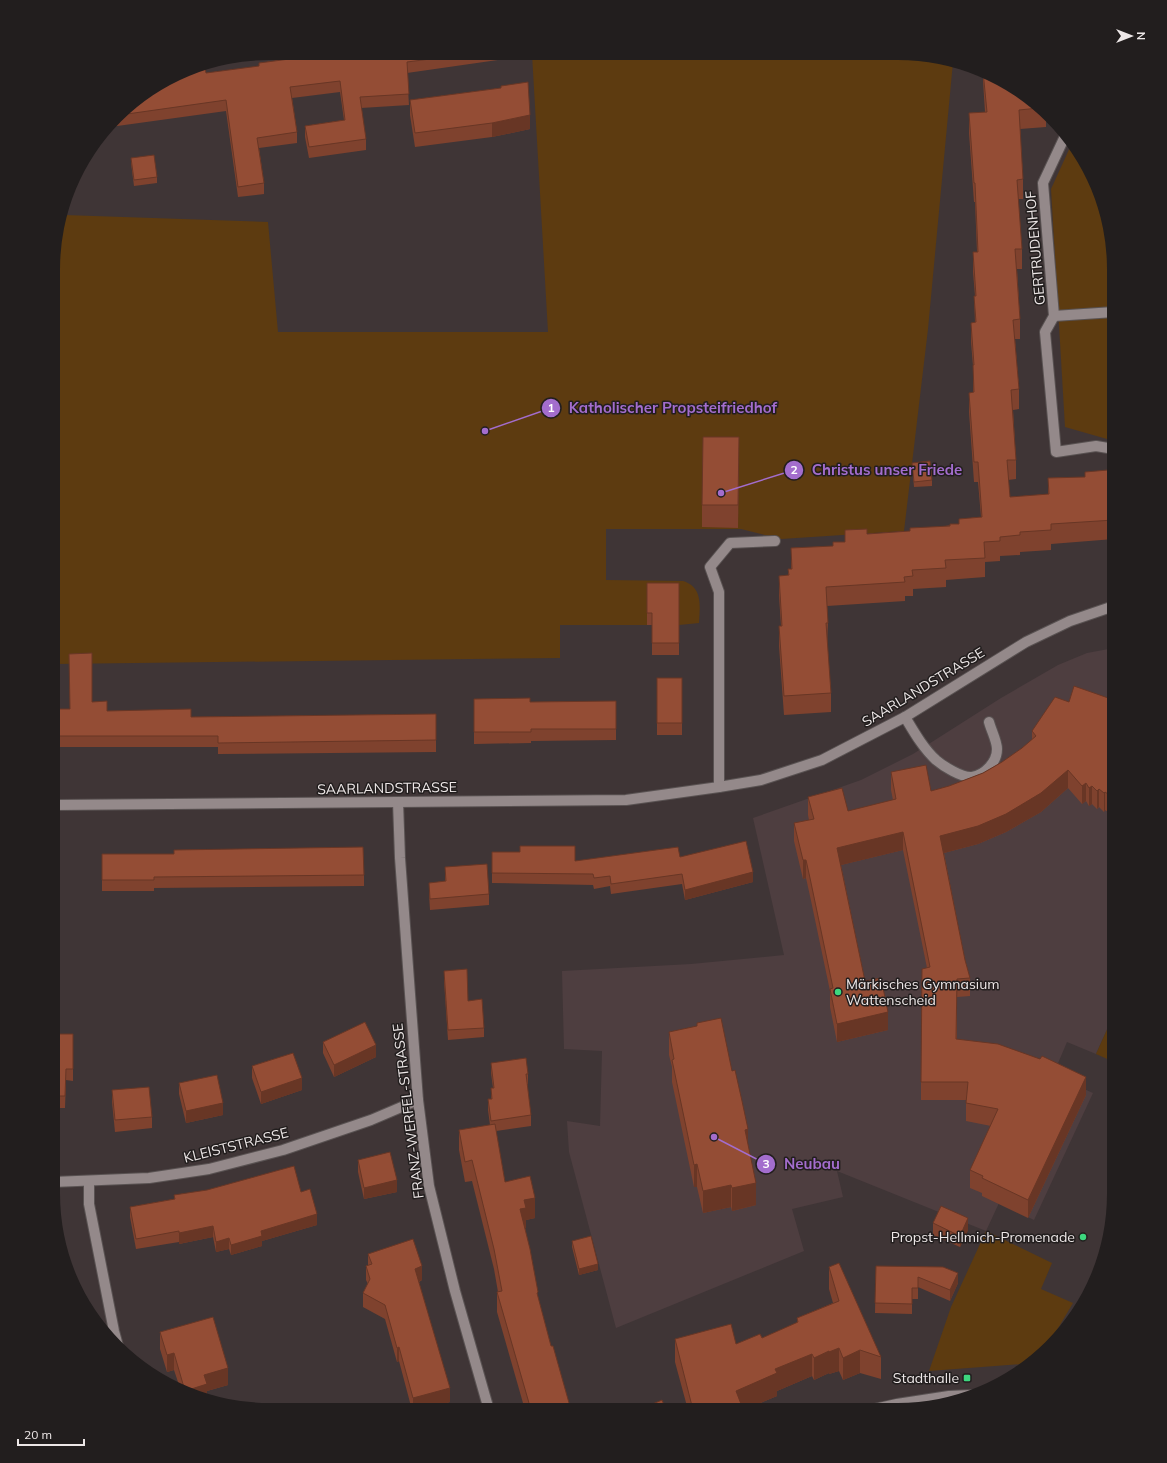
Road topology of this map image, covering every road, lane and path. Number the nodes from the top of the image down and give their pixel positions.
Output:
1 (1063, 141) edge
2 (1107, 312) edge
3 (1054, 316) junction
4 (1107, 448) edge
5 (775, 541) dead end
6 (1107, 608) edge
7 (905, 717) junction
8 (989, 722) dead end
9 (719, 787) junction
10 (398, 802) junction
11 (60, 805) edge
12 (418, 1100) junction
13 (89, 1181) junction
14 (60, 1182) edge
15 (115, 1336) edge
16 (950, 1396) edge
17 (487, 1403) edge
18 (903, 1403) edge

1 - 3 street, GERTRUDENHOF
2 - 3 street, GERTRUDENHOF
3 - 4 street, GERTRUDENHOF
5 - 9 street
6 - 7 street, SAARLANDSTRASSE
7 - 8 street
7 - 9 street, SAARLANDSTRASSE
9 - 10 street, SAARLANDSTRASSE
10 - 11 street, SAARLANDSTRASSE
10 - 12 street, FRANZ-WERFEL-STRASSE
12 - 13 street, KLEISTSTRASSE
12 - 17 street, FRANZ-WERFEL-STRASSE
13 - 14 street, KLEISTSTRASSE
13 - 15 street
16 - 18 street

